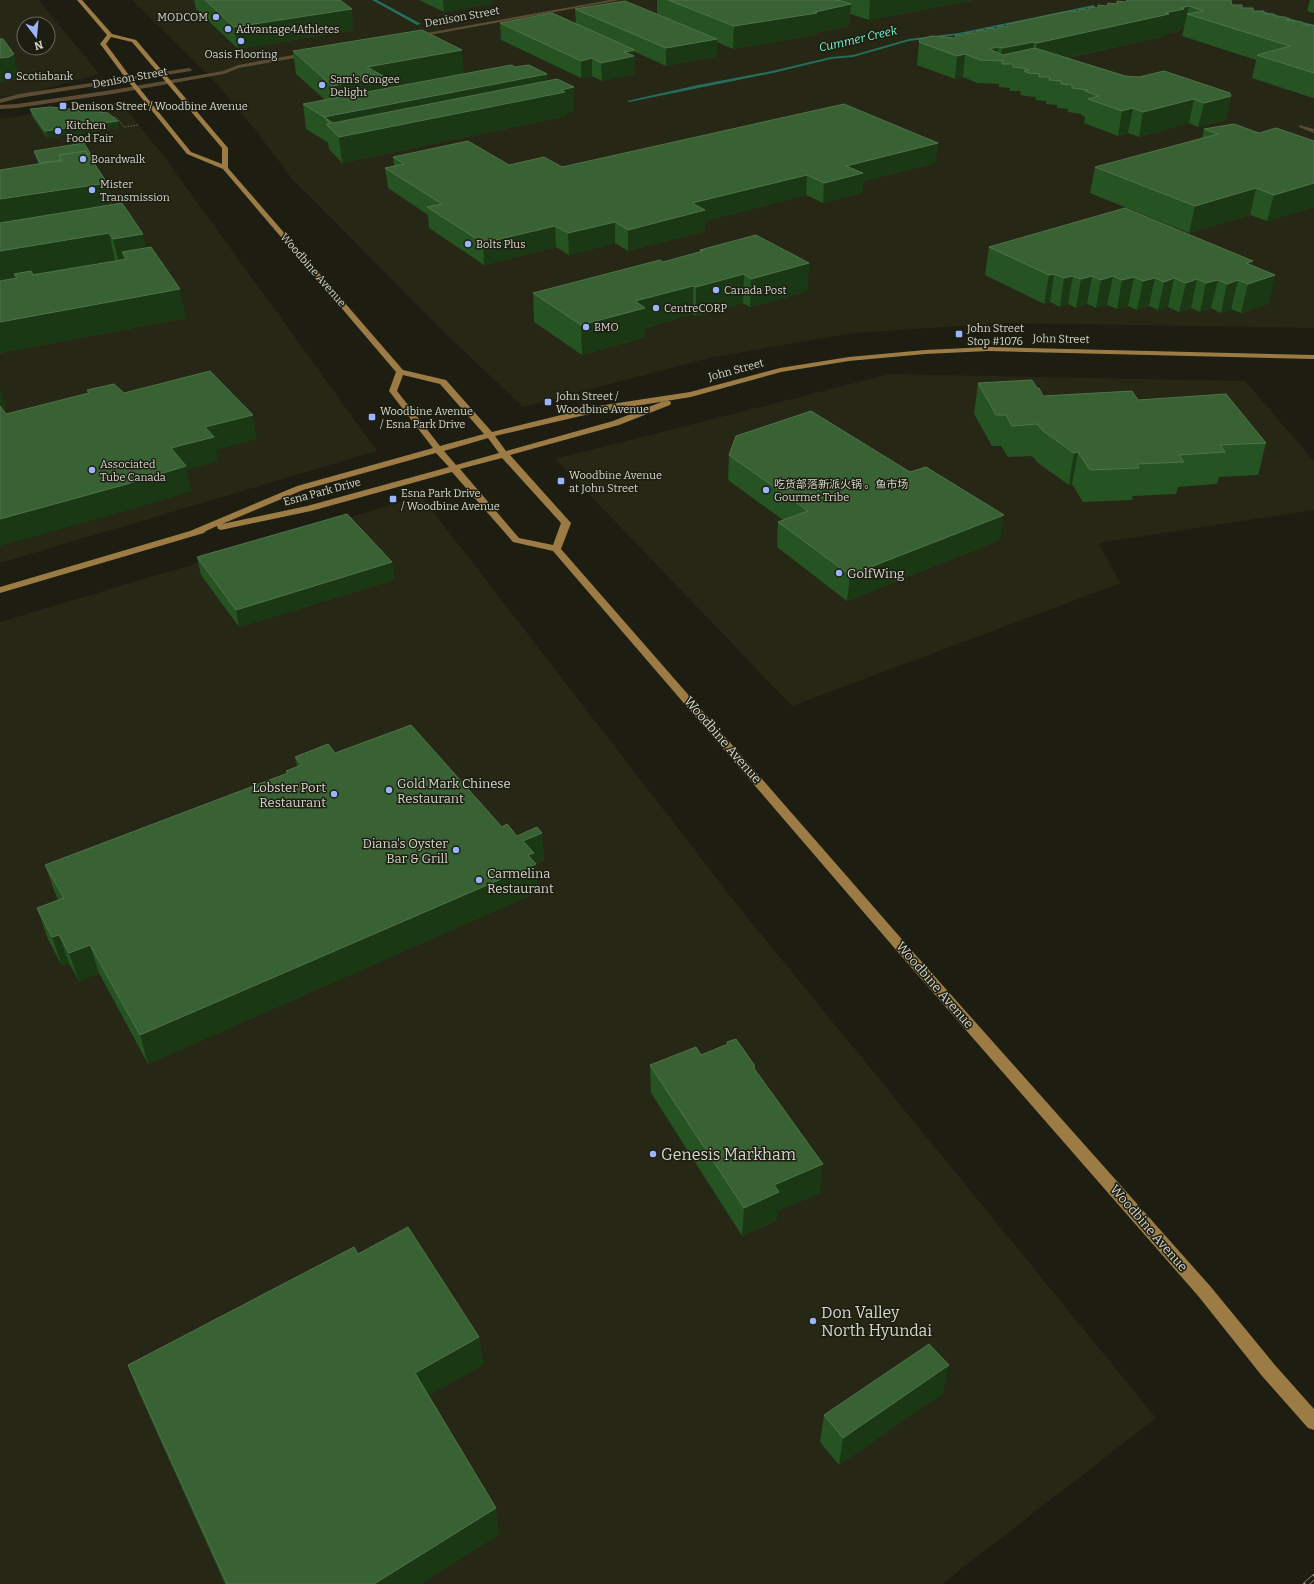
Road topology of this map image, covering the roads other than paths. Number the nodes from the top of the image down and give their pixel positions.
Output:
1 (79, 0) edge
2 (618, 0) edge
3 (110, 35) junction
4 (410, 36) edge
5 (317, 53) edge
6 (219, 66) dead end
7 (238, 66) junction
8 (198, 69) dead end
9 (162, 74) junction
10 (129, 79) junction
11 (168, 82) junction
12 (136, 88) junction
13 (0, 101) edge
14 (0, 107) edge
15 (1301, 126) dead end
16 (1314, 131) edge
17 (225, 168) junction
18 (1314, 357) edge
19 (400, 372) junction
20 (691, 394) junction
21 (490, 435) junction
22 (438, 449) junction
23 (504, 454) junction
24 (454, 468) junction
25 (194, 532) junction
26 (556, 549) junction
27 (0, 590) edge
28 (1314, 1422) edge

1 - 3 main road
2 - 4 street, Denison Street
3 - 9 main road
3 - 10 main road, Woodbine Avenue
5 - 7 street, Denison Street
6 - 7 street, Denison Street
7 - 11 street, Denison Street
8 - 9 street, Denison Street
9 - 10 street, Denison Street
9 - 11 main road
10 - 12 main road, Woodbine Avenue
10 - 13 street, Denison Street
11 - 12 street, Denison Street
11 - 17 main road
12 - 14 street, Denison Street
12 - 17 main road, Woodbine Avenue
15 - 16 street
17 - 19 main road, Woodbine Avenue
18 - 20 main road, John Street
19 - 21 main road
19 - 22 main road
20 - 21 main road, John Street
20 - 23 main road, John Street
21 - 22 main road, John Street
21 - 23 main road
22 - 24 main road
22 - 25 main road, Esna Park Drive
23 - 24 main road, John Street
23 - 26 main road
24 - 25 main road, Esna Park Drive
24 - 26 main road
25 - 27 main road, Esna Park Drive
26 - 28 main road, Woodbine Avenue

